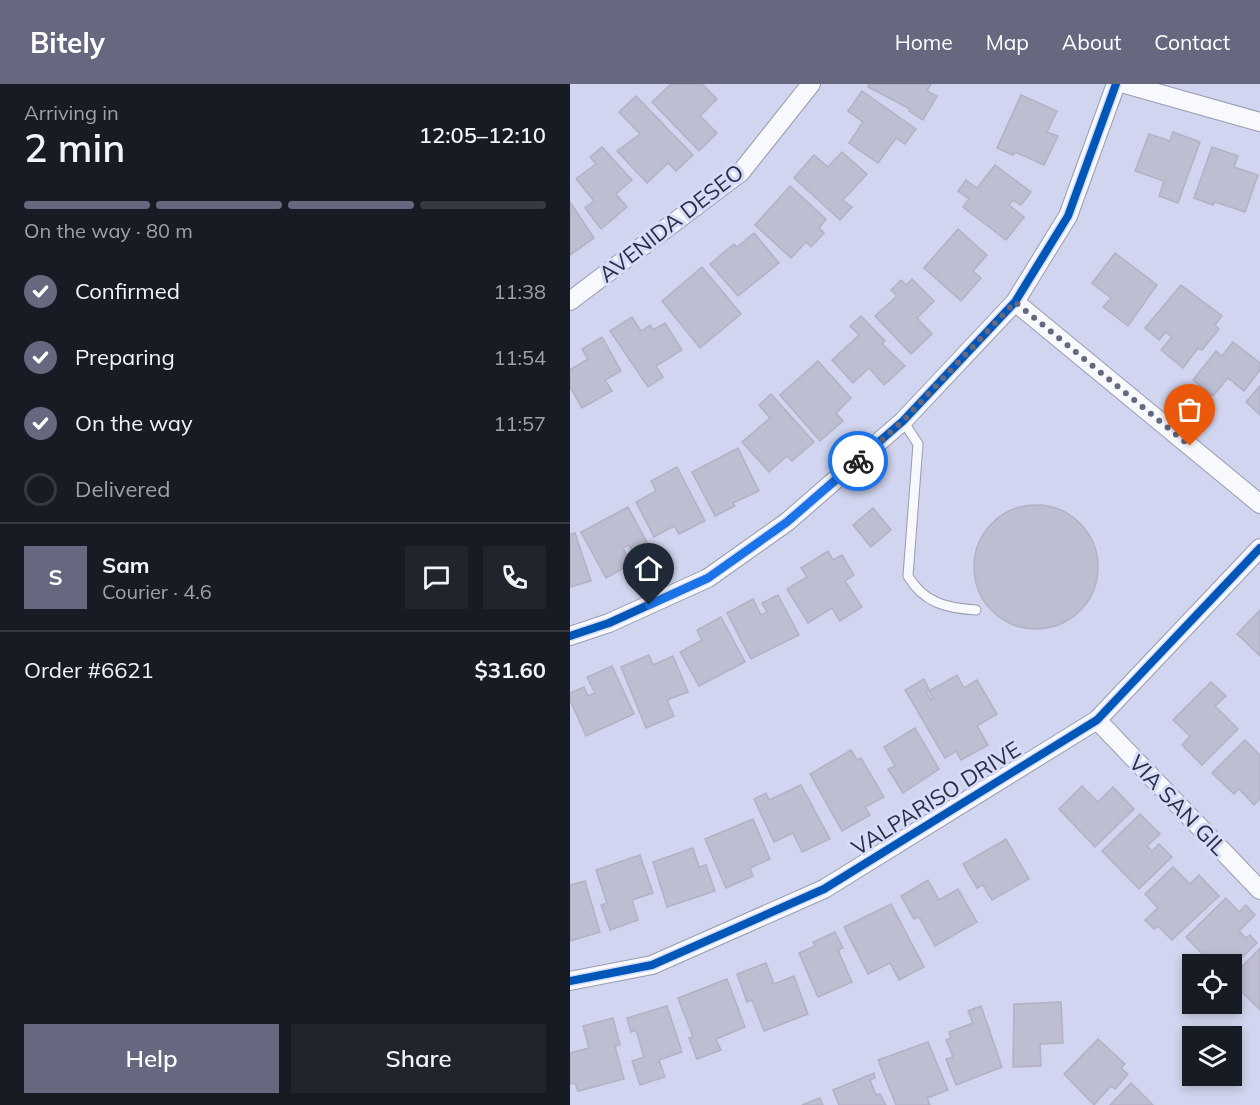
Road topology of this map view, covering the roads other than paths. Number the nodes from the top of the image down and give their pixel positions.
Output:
1 (811, 84) edge
2 (1116, 84) edge
3 (1125, 84) edge
4 (1260, 123) edge
5 (570, 301) edge
6 (1015, 302) junction
7 (903, 421) junction
8 (1260, 504) edge
9 (1260, 548) edge
10 (976, 610) dead end
11 (570, 636) edge
12 (1097, 720) junction
13 (1260, 890) edge
14 (570, 981) edge

1 - 5 street, AVENIDA DESEO
2 - 6 street
3 - 4 street
6 - 7 street
6 - 8 street
7 - 10 lane
7 - 11 street
9 - 12 street, VALPARISO DRIVE
12 - 13 street, VIA SAN GIL
12 - 14 street, VALPARISO DRIVE

